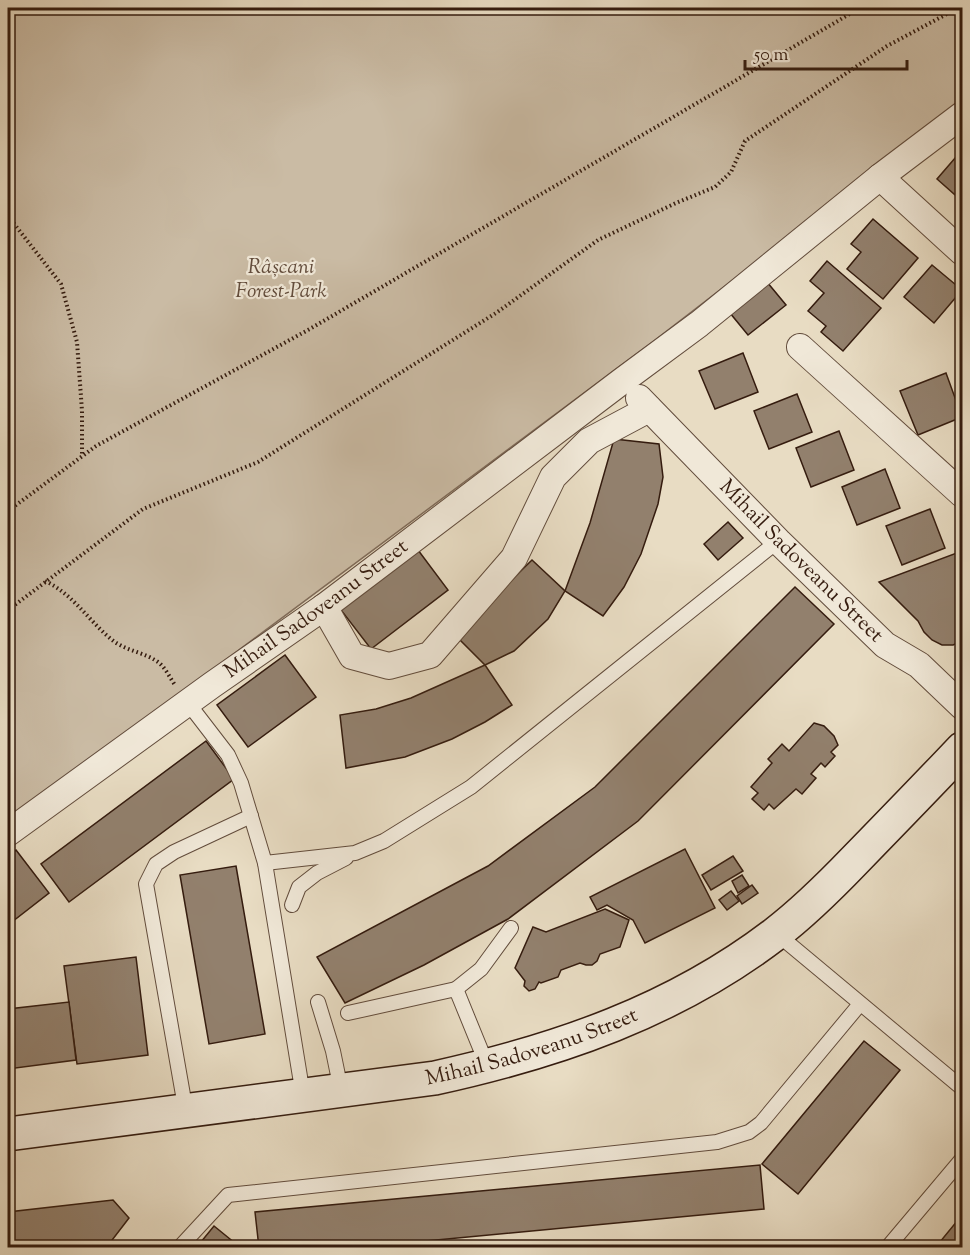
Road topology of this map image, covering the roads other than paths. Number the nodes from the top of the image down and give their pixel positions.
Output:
1 (963, 115) edge
2 (880, 177) junction
3 (963, 252) edge
4 (800, 347) dead end
5 (622, 381) junction
6 (649, 409) junction
7 (963, 494) edge
8 (778, 541) junction
9 (324, 607) junction
10 (183, 696) junction
11 (963, 706) edge
12 (963, 749) edge
13 (251, 816) junction
14 (8, 833) edge
15 (355, 853) junction
16 (265, 863) junction
17 (292, 905) dead end
18 (511, 928) dead end
19 (776, 933) junction
20 (456, 989) junction
21 (318, 1002) dead end
22 (860, 1004) junction
23 (348, 1013) dead end
24 (488, 1067) junction
25 (963, 1088) edge
26 (341, 1090) junction
27 (303, 1095) junction
28 (186, 1112) junction
29 (8, 1134) edge
30 (963, 1159) edge
31 (179, 1248) edge
32 (887, 1248) edge

1 - 2 street, Mihail Sadoveanu Street
2 - 3 street
2 - 5 street, Mihail Sadoveanu Street
4 - 7 street
5 - 6 street, Mihail Sadoveanu Street
5 - 9 street, Mihail Sadoveanu Street
6 - 8 street, Mihail Sadoveanu Street
6 - 9 street
8 - 11 street, Mihail Sadoveanu Street
8 - 15 lane
9 - 10 street, Mihail Sadoveanu Street
10 - 13 lane
10 - 14 street, Mihail Sadoveanu Street
12 - 19 main road, Mihail Sadoveanu Street
13 - 16 lane
13 - 28 lane
15 - 16 lane
15 - 17 lane
16 - 27 lane
18 - 20 lane
19 - 22 lane
19 - 24 main road, Mihail Sadoveanu Street
20 - 23 lane
20 - 24 lane
21 - 26 lane
22 - 25 lane
22 - 31 lane
24 - 26 main road, Mihail Sadoveanu Street
26 - 27 main road, Mihail Sadoveanu Street
27 - 28 main road, Mihail Sadoveanu Street
28 - 29 main road, Mihail Sadoveanu Street
30 - 32 lane

